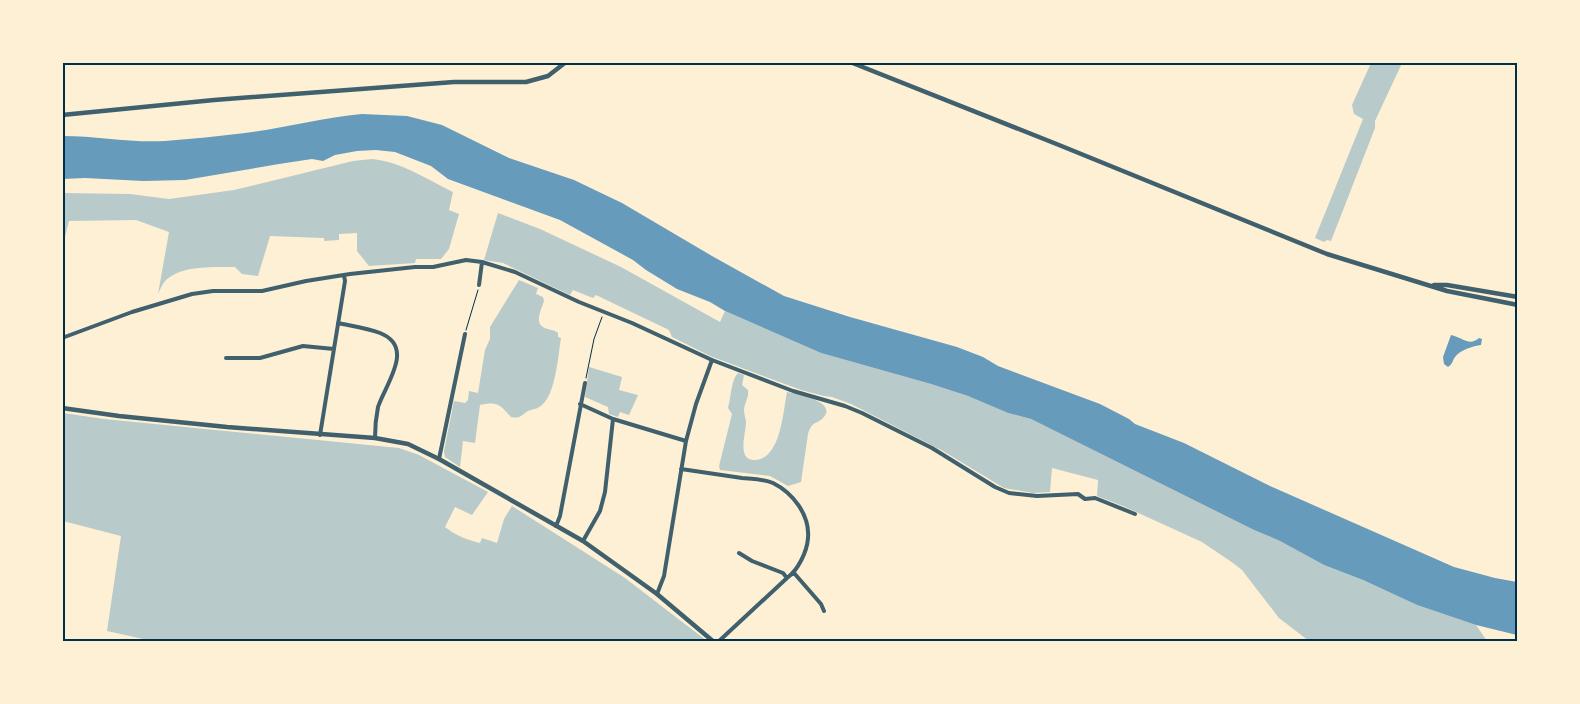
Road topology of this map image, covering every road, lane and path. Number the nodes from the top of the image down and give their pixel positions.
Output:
1 (566, 62) edge
2 (850, 62) edge
3 (62, 115) edge
4 (482, 262) junction
5 (344, 275) junction
6 (480, 285) joint
7 (1430, 285) junction
8 (1518, 297) edge
9 (1518, 305) edge
10 (603, 311) junction
11 (338, 323) junction
12 (465, 334) joint
13 (62, 338) edge
14 (334, 349) junction
15 (226, 358) dead end
16 (712, 360) junction
17 (585, 382) joint
18 (580, 404) junction
19 (62, 408) edge
20 (613, 419) junction
21 (320, 435) junction
22 (375, 438) junction
23 (686, 441) junction
24 (439, 459) junction
25 (681, 469) junction
26 (1135, 514) dead end
27 (556, 526) junction
28 (583, 541) junction
29 (739, 553) dead end
30 (794, 573) junction
31 (787, 578) junction
32 (657, 594) junction
33 (824, 611) dead end
34 (714, 642) edge
35 (718, 642) edge

1 - 3 street
2 - 7 street
4 - 5 street
4 - 6 street
4 - 10 street
5 - 11 street
5 - 13 street
6 - 12 path
7 - 8 street
7 - 9 street
10 - 16 street
10 - 17 path
11 - 14 street
11 - 22 street
12 - 24 street
14 - 15 street
14 - 21 street
16 - 23 street
16 - 26 street
17 - 18 street
18 - 20 street
18 - 27 street
19 - 21 street
20 - 23 street
20 - 28 street
21 - 22 street
22 - 24 street
23 - 25 street
24 - 27 street
25 - 30 street
25 - 32 street
27 - 28 street
28 - 32 street
29 - 31 street
30 - 31 street
30 - 33 street
31 - 35 street
32 - 34 street

